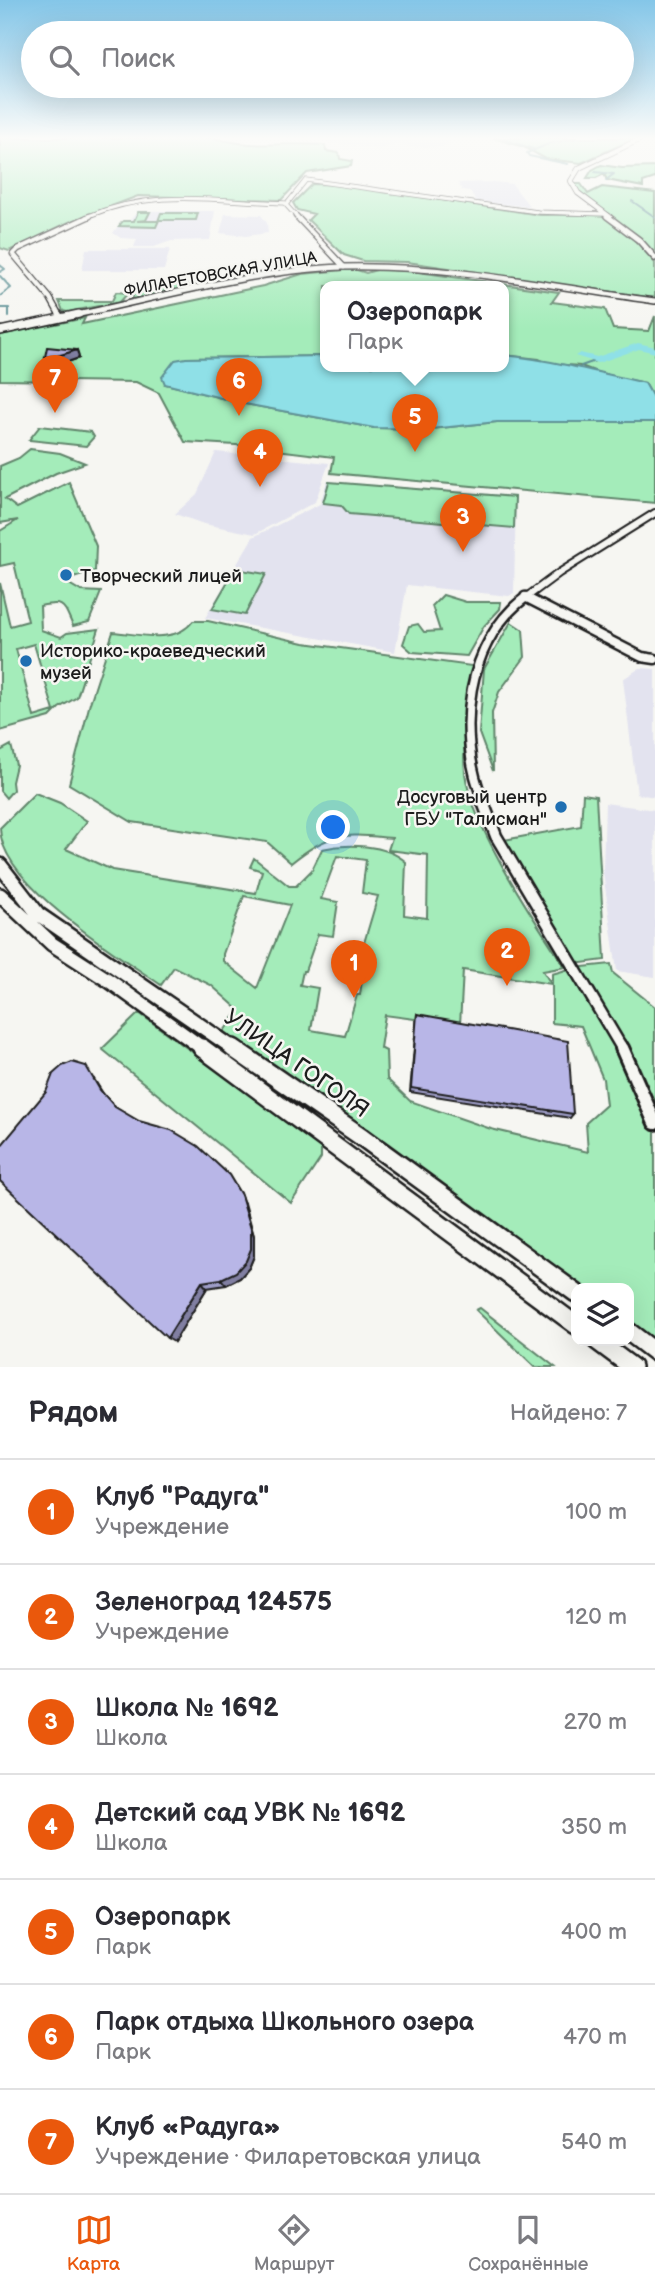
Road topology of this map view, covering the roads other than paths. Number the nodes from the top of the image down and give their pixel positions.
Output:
1 (134, 202) edge
2 (264, 202) edge
3 (464, 202) edge
4 (590, 202) edge
5 (286, 203) joint
6 (604, 214) junction
7 (655, 258) edge
8 (344, 267) junction
9 (655, 301) edge
10 (61, 318) junction
11 (0, 331) edge
12 (655, 513) edge
13 (525, 597) junction
14 (655, 659) edge
15 (0, 865) edge
16 (0, 895) edge
17 (655, 1123) edge
18 (571, 1289) edge
19 (571, 1321) edge
20 (634, 1336) edge
21 (604, 1346) edge
22 (655, 1352) edge
23 (632, 1367) edge

1 - 10 street
2 - 5 street
3 - 6 street
4 - 6 street
5 - 8 street
6 - 7 street
8 - 9 street, ФИЛАРЕТОВСКАЯ УЛИЦА
8 - 10 street, ФИЛАРЕТОВСКАЯ УЛИЦА
10 - 11 street, ФИЛАРЕТОВСКАЯ УЛИЦА
12 - 13 street
13 - 14 street
13 - 17 street
15 - 18 street, УЛИЦА ГОГОЛЯ
16 - 19 street, УЛИЦА ГОГОЛЯ
20 - 22 street
21 - 23 street

